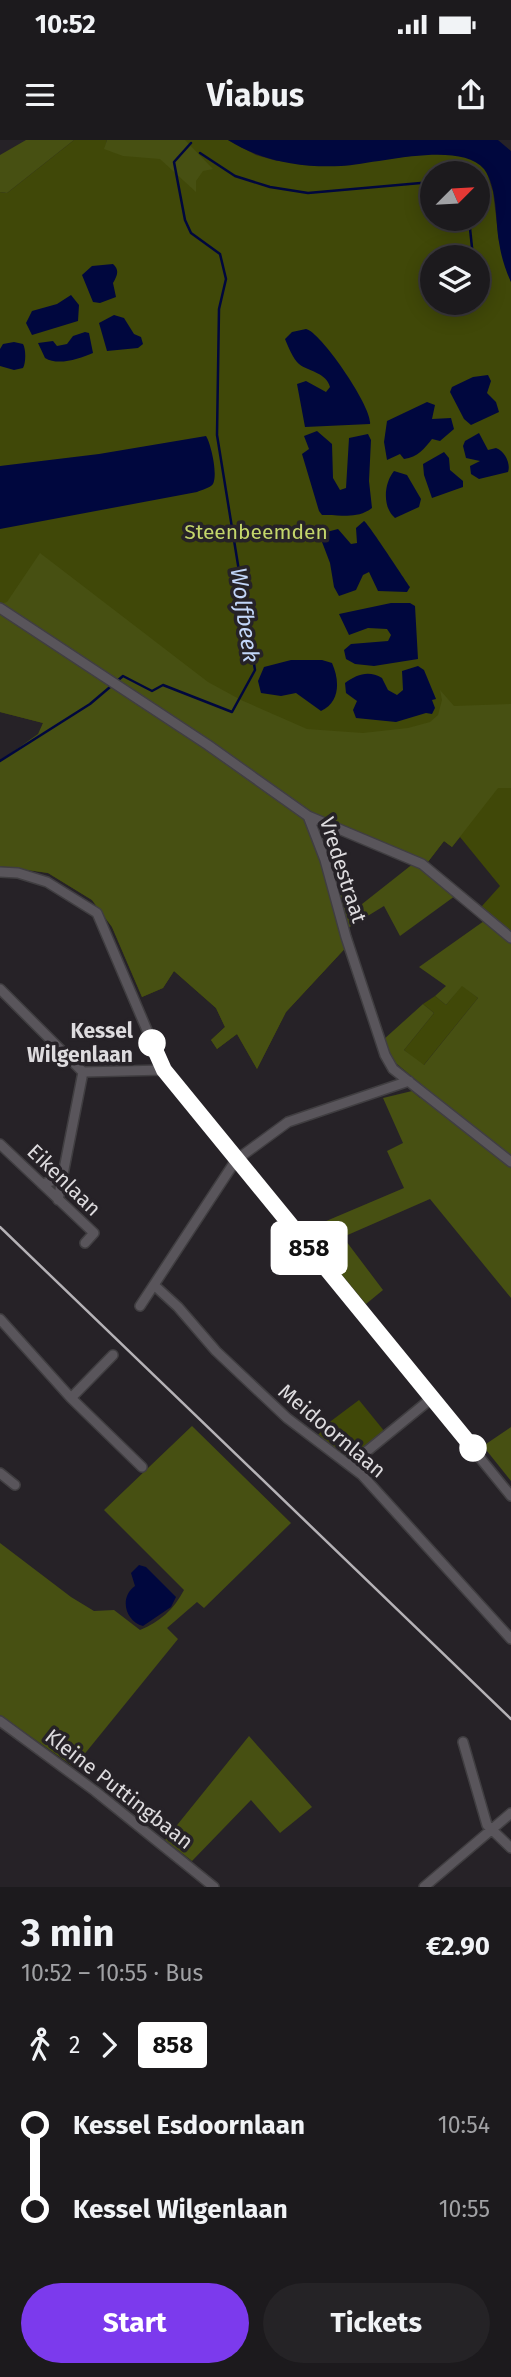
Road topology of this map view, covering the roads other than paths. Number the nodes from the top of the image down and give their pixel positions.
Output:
1 (0, 608) edge
2 (308, 816) junction
3 (0, 872) edge
4 (511, 938) edge
5 (0, 989) edge
6 (164, 1070) junction
7 (83, 1072) junction
8 (399, 1074) junction
9 (409, 1082) junction
10 (390, 1087) junction
11 (0, 1144) edge
12 (236, 1160) junction
13 (511, 1162) edge
14 (62, 1178) junction
15 (42, 1184) junction
16 (58, 1200) junction
17 (85, 1243) dead end
18 (154, 1285) junction
19 (140, 1306) dead end
20 (0, 1319) edge
21 (113, 1355) dead end
22 (71, 1398) junction
23 (432, 1398) junction
24 (350, 1465) junction
25 (142, 1467) dead end
26 (0, 1473) edge
27 (15, 1485) dead end
28 (511, 1496) edge
29 (511, 1639) edge
30 (0, 1721) edge
31 (463, 1742) dead end
32 (511, 1813) edge
33 (491, 1831) junction
34 (511, 1848) edge
35 (214, 1887) edge
36 (424, 1887) edge

1 - 2 street, Vredestraat
2 - 4 street
2 - 8 street, Vredestraat
3 - 6 street
5 - 7 street
6 - 7 street
6 - 12 street
7 - 14 street
8 - 9 street, Vredestraat
8 - 10 street
9 - 10 street
9 - 13 street, Vredestraat
10 - 12 street
11 - 15 street, Eikenlaan
12 - 18 street
12 - 23 street
14 - 15 street
14 - 16 street
15 - 16 street, Eikenlaan
16 - 17 street, Eikenlaan
18 - 19 street
18 - 24 street, Meidoornlaan
20 - 22 street
21 - 22 street
22 - 25 street
23 - 24 street
23 - 28 street
24 - 29 street, Meidoornlaan
26 - 27 street
30 - 35 street, Kleine Puttingbaan
31 - 33 street
32 - 33 street
33 - 34 street
33 - 36 street

